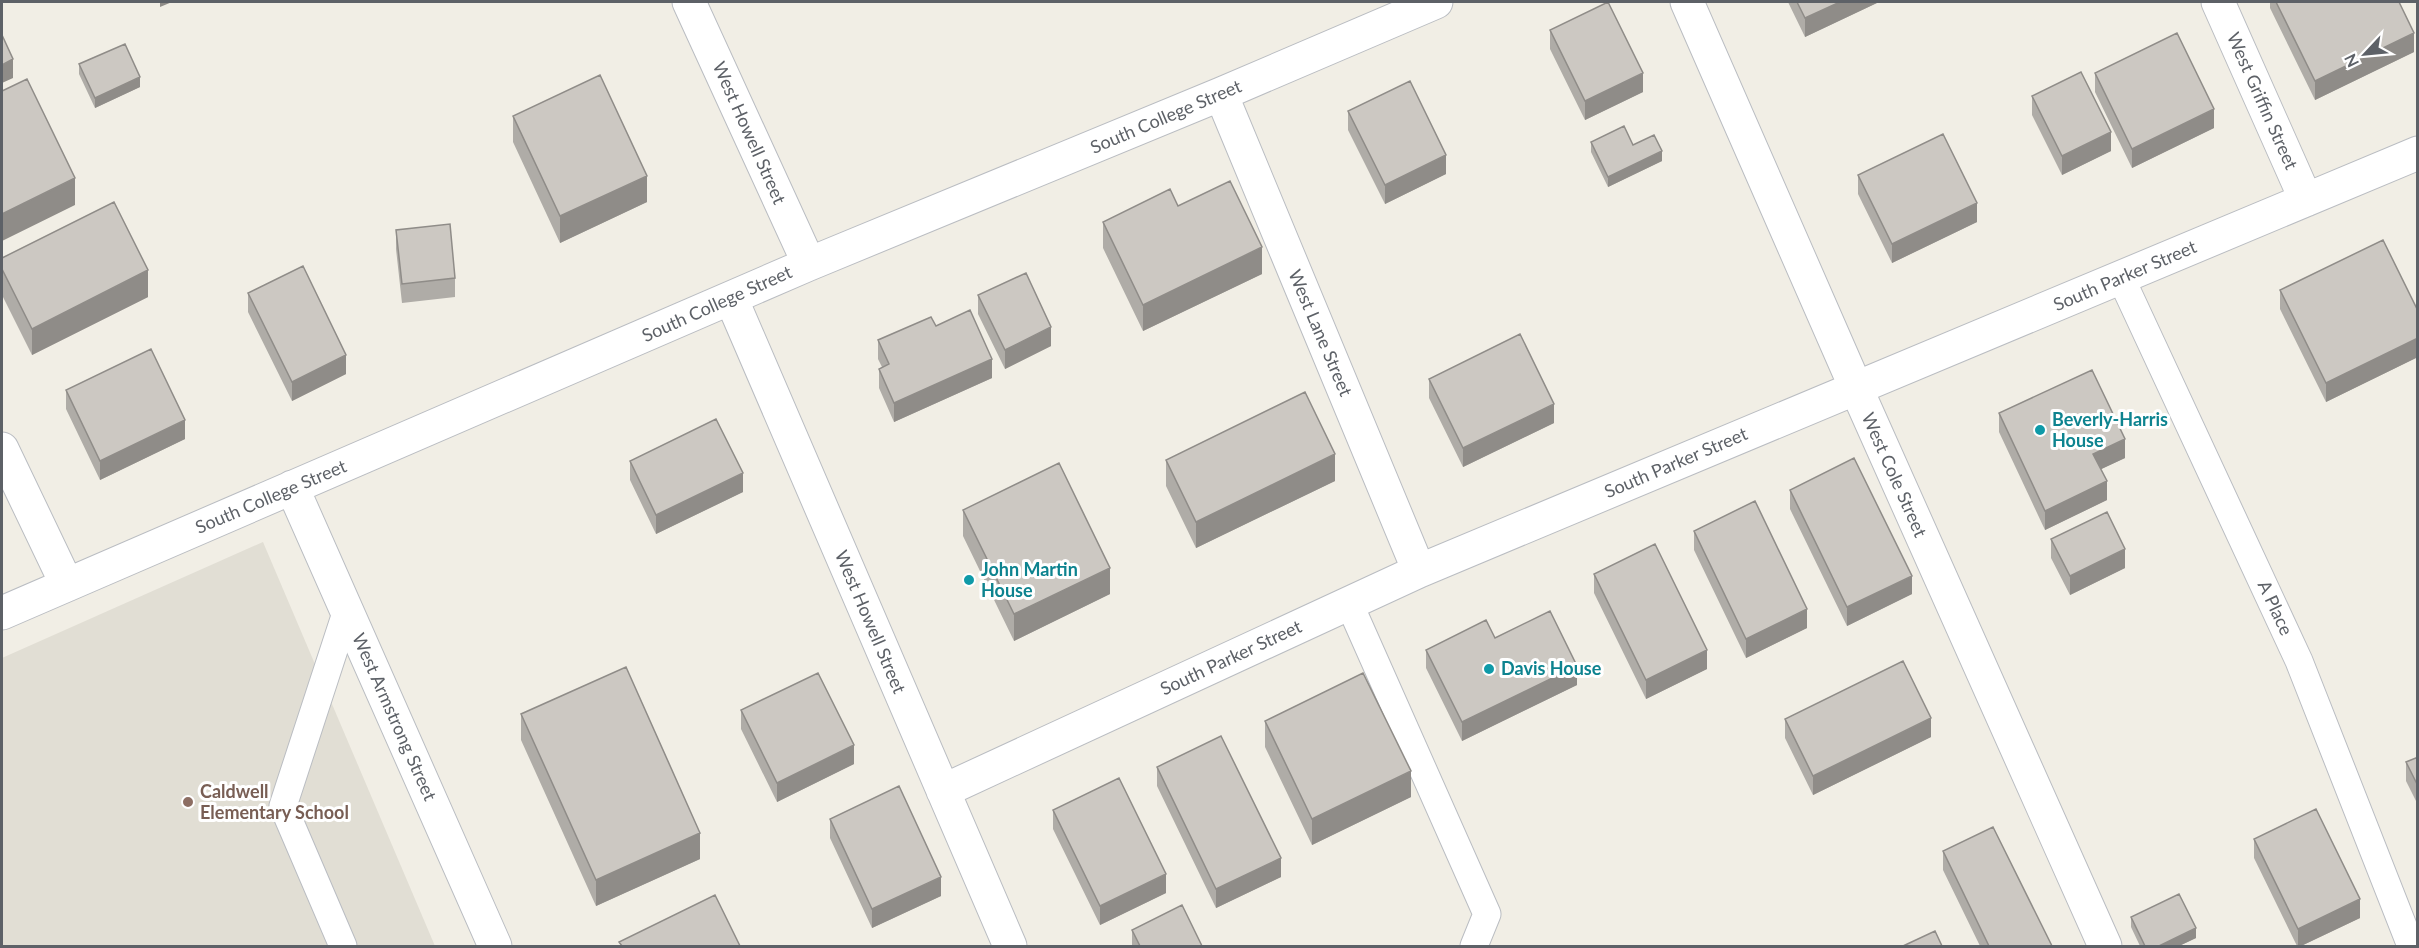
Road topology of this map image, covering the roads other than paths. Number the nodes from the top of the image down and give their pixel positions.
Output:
1 (689, 2) edge
2 (1436, 2) edge
3 (1687, 2) edge
4 (2217, 2) edge
5 (1221, 94) junction
6 (2418, 153) edge
7 (2306, 200) junction
8 (809, 264) junction
9 (2121, 278) junction
10 (731, 298) junction
11 (1856, 388) junction
12 (2, 449) edge
13 (292, 487) junction
14 (1419, 571) junction
15 (67, 585) junction
16 (1349, 603) junction
17 (346, 610) junction
18 (2, 613) edge
19 (943, 791) junction
20 (343, 946) edge
21 (495, 946) edge
22 (1010, 946) edge
23 (1474, 946) edge
24 (2104, 946) edge
25 (2411, 946) edge

1 - 8 street, West Howell Street
2 - 5 street, South College Street
3 - 11 street, West Cole Street
4 - 7 street, West Griffin Street
5 - 8 street, South College Street
5 - 14 street, West Lane Street
6 - 7 street, South Parker Street
7 - 9 street, South Parker Street
8 - 10 street, South College Street
9 - 11 street, South Parker Street
9 - 25 lane, A Place
10 - 13 street, South College Street
10 - 19 street, West Howell Street
11 - 14 street, South Parker Street
11 - 24 street, West Cole Street
12 - 15 street
13 - 15 street, South College Street
13 - 17 street, West Armstrong Street
14 - 16 street, South Parker Street
15 - 18 street, South College Street
16 - 19 street, South Parker Street
16 - 23 lane
17 - 20 lane
17 - 21 street, West Armstrong Street
19 - 22 street, West Howell Street

